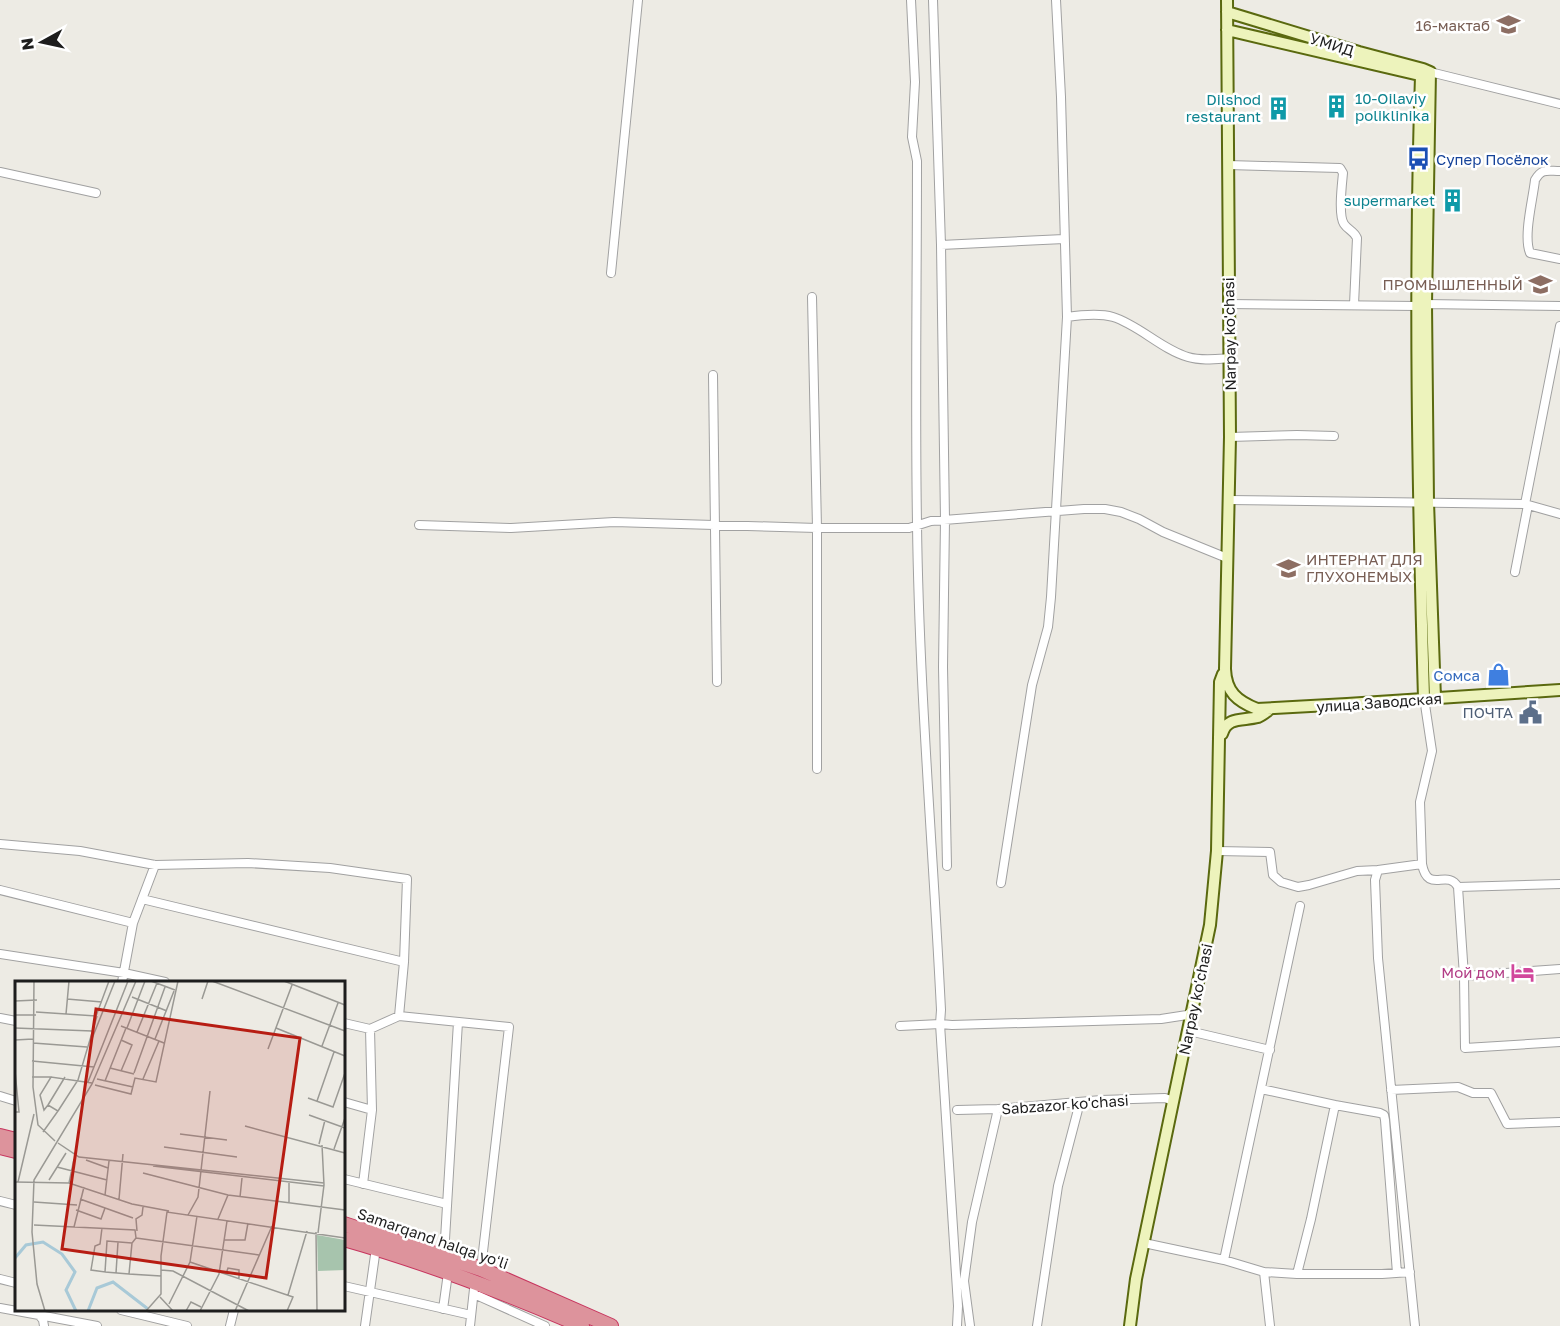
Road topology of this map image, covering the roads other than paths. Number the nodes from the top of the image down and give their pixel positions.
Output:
1 (638, 0) edge
2 (911, 0) edge
3 (933, 0) edge
4 (1056, 0) edge
5 (1227, 0) edge
6 (1227, 12) junction
7 (1227, 30) junction
8 (1428, 73) junction
9 (1560, 104) edge
10 (1228, 165) junction
11 (1560, 171) edge
12 (0, 172) edge
13 (96, 193) dead end
14 (1064, 239) junction
15 (941, 245) junction
16 (1560, 259) edge
17 (611, 273) dead end
18 (812, 297) dead end
19 (1229, 304) junction
20 (1354, 305) junction
21 (1422, 305) junction
22 (1560, 306) edge
23 (1066, 317) junction
24 (1560, 326) edge
25 (1230, 358) junction
26 (713, 375) dead end
27 (1334, 436) dead end
28 (1230, 437) junction
29 (1230, 500) junction
30 (1423, 502) junction
31 (1527, 505) junction
32 (1056, 512) junction
33 (1560, 514) edge
34 (945, 520) junction
35 (418, 525) dead end
36 (715, 525) junction
37 (917, 525) junction
38 (817, 528) junction
39 (1227, 558) junction
40 (1515, 572) dead end
41 (1225, 669) junction
42 (717, 682) dead end
43 (1560, 690) edge
44 (1429, 698) junction
45 (1238, 699) joint
46 (1271, 709) junction
47 (1219, 744) junction
48 (817, 769) dead end
49 (0, 844) edge
50 (1217, 851) junction
51 (1422, 864) junction
52 (155, 865) junction
53 (947, 866) dead end
54 (1378, 870) junction
55 (1001, 883) dead end
56 (1560, 884) edge
57 (1458, 887) junction
58 (0, 890) edge
59 (142, 899) junction
60 (1300, 906) dead end
61 (133, 923) junction
62 (0, 954) edge
63 (404, 962) junction
64 (1560, 969) edge
65 (124, 973) junction
66 (1464, 976) junction
67 (122, 981) edge
68 (160, 981) edge
69 (1193, 1010) junction
70 (399, 1016) junction
71 (0, 1018) edge
72 (15, 1022) edge
73 (458, 1022) junction
74 (345, 1023) edge
75 (940, 1024) junction
76 (900, 1026) dead end
77 (370, 1029) junction
78 (1189, 1031) junction
79 (1560, 1042) edge
80 (1270, 1050) junction
81 (1261, 1089) junction
82 (1391, 1090) junction
83 (0, 1096) edge
84 (15, 1101) edge
85 (1173, 1101) junction
86 (345, 1102) edge
87 (1080, 1102) junction
88 (1335, 1105) junction
89 (998, 1109) junction
90 (372, 1110) junction
91 (957, 1110) dead end
92 (1560, 1122) edge
93 (0, 1136) edge
94 (15, 1140) edge
95 (0, 1147) edge
96 (15, 1151) edge
97 (345, 1179) edge
98 (363, 1184) junction
99 (0, 1200) edge
100 (447, 1204) junction
101 (15, 1205) edge
102 (345, 1225) edge
103 (345, 1239) edge
104 (1144, 1243) junction
105 (387, 1247) junction
106 (444, 1256) junction
107 (1224, 1260) junction
108 (448, 1272) junction
109 (1264, 1272) junction
110 (1410, 1272) junction
111 (1397, 1273) junction
112 (1297, 1274) junction
113 (0, 1279) edge
114 (477, 1281) junction
115 (15, 1283) edge
116 (345, 1286) edge
117 (370, 1292) junction
118 (0, 1308) edge
119 (443, 1309) junction
120 (15, 1311) edge
121 (17, 1311) edge
122 (125, 1311) edge
123 (234, 1311) edge
124 (39, 1315) junction
125 (471, 1315) junction
126 (44, 1326) edge
127 (97, 1326) edge
128 (187, 1326) edge
129 (230, 1326) edge
130 (365, 1326) edge
131 (470, 1326) edge
132 (545, 1326) edge
133 (582, 1326) edge
134 (611, 1326) edge
135 (957, 1326) edge
136 (970, 1326) edge
137 (1037, 1326) edge
138 (1131, 1326) edge
139 (1270, 1326) edge
140 (1415, 1326) edge

1 - 17 street
2 - 37 street
3 - 15 street
4 - 14 street
5 - 6 street, Narpay ko'chasi
6 - 7 street, Narpay ko'chasi
6 - 8 street, УМИД
7 - 8 street, УМИД
7 - 10 street, Narpay ko'chasi
8 - 9 street, УМИД
8 - 21 street
10 - 19 street, Narpay ko'chasi
10 - 20 street
11 - 16 street
12 - 13 street
14 - 15 street
14 - 23 street
15 - 34 street
18 - 38 street
19 - 20 street
19 - 25 street, Narpay ko'chasi
20 - 21 street
21 - 22 street
21 - 30 street
23 - 25 street
23 - 32 street
24 - 31 street
25 - 28 street, Narpay ko'chasi
26 - 36 street
27 - 28 street
28 - 29 street, Narpay ko'chasi
29 - 30 street
29 - 39 street, Narpay ko'chasi
30 - 31 street
30 - 44 street
31 - 33 street
31 - 40 street
32 - 34 street
32 - 39 street
32 - 55 street
34 - 37 street
34 - 53 street
35 - 36 street
36 - 38 street
36 - 42 street
37 - 38 street
37 - 75 street
38 - 48 street
39 - 41 street, Narpay ko'chasi
41 - 45 street, Narpay ko'chasi
41 - 47 street, Narpay ko'chasi
43 - 44 street, улица Заводская
44 - 46 street, улица Заводская
44 - 51 street
45 - 46 street, улица Заводская
46 - 47 street, улица Заводская
47 - 50 street, Narpay ko'chasi
49 - 52 street
50 - 54 street
50 - 69 street, Narpay ko'chasi
51 - 54 street
51 - 57 street
52 - 59 street
52 - 63 street
54 - 82 street
56 - 57 street
57 - 66 street
58 - 61 street
59 - 61 street
59 - 63 street
60 - 80 street
61 - 65 street
62 - 65 street
63 - 70 street
64 - 66 street
65 - 67 street
65 - 68 street
66 - 79 street
69 - 75 street
69 - 78 street, Narpay ko'chasi
70 - 73 street
70 - 77 street
71 - 72 street
73 - 100 street
73 - 114 street
74 - 77 street
75 - 76 street
75 - 135 street
77 - 90 street
78 - 80 street
78 - 85 street, Narpay ko'chasi
80 - 81 street
81 - 88 street
81 - 107 street
82 - 92 street
82 - 110 street
83 - 84 street
85 - 87 street, Sabzazor ko'chasi
85 - 104 street, Narpay ko'chasi
86 - 90 street
87 - 89 street, Sabzazor ko'chasi
87 - 137 street
88 - 111 street
88 - 112 street
89 - 91 street, Sabzazor ko'chasi
89 - 136 street
90 - 98 street
93 - 94 highway
95 - 96 highway
97 - 98 street
98 - 100 street
99 - 101 street
100 - 106 street
102 - 105 highway, Samarqand halqa yoʻli
103 - 105 highway, Samarqand halqa yoʻli
104 - 107 street
104 - 138 street, Narpay ko'chasi
105 - 106 highway, Samarqand halqa yoʻli
105 - 108 highway, Samarqand halqa yoʻli
105 - 117 street
106 - 114 highway, Samarqand halqa yoʻli
107 - 109 street
108 - 114 highway, Samarqand halqa yoʻli
108 - 119 street
109 - 112 street
109 - 139 street
110 - 111 street
110 - 140 street
111 - 112 street
113 - 115 street
114 - 125 street
114 - 132 street
114 - 133 highway, Samarqand halqa yoʻli
114 - 134 highway, Samarqand halqa yoʻli
116 - 117 street
117 - 119 street
117 - 130 street
118 - 120 street
119 - 125 street
121 - 124 street
122 - 128 street
123 - 129 street
124 - 126 street
124 - 127 street
125 - 131 street

